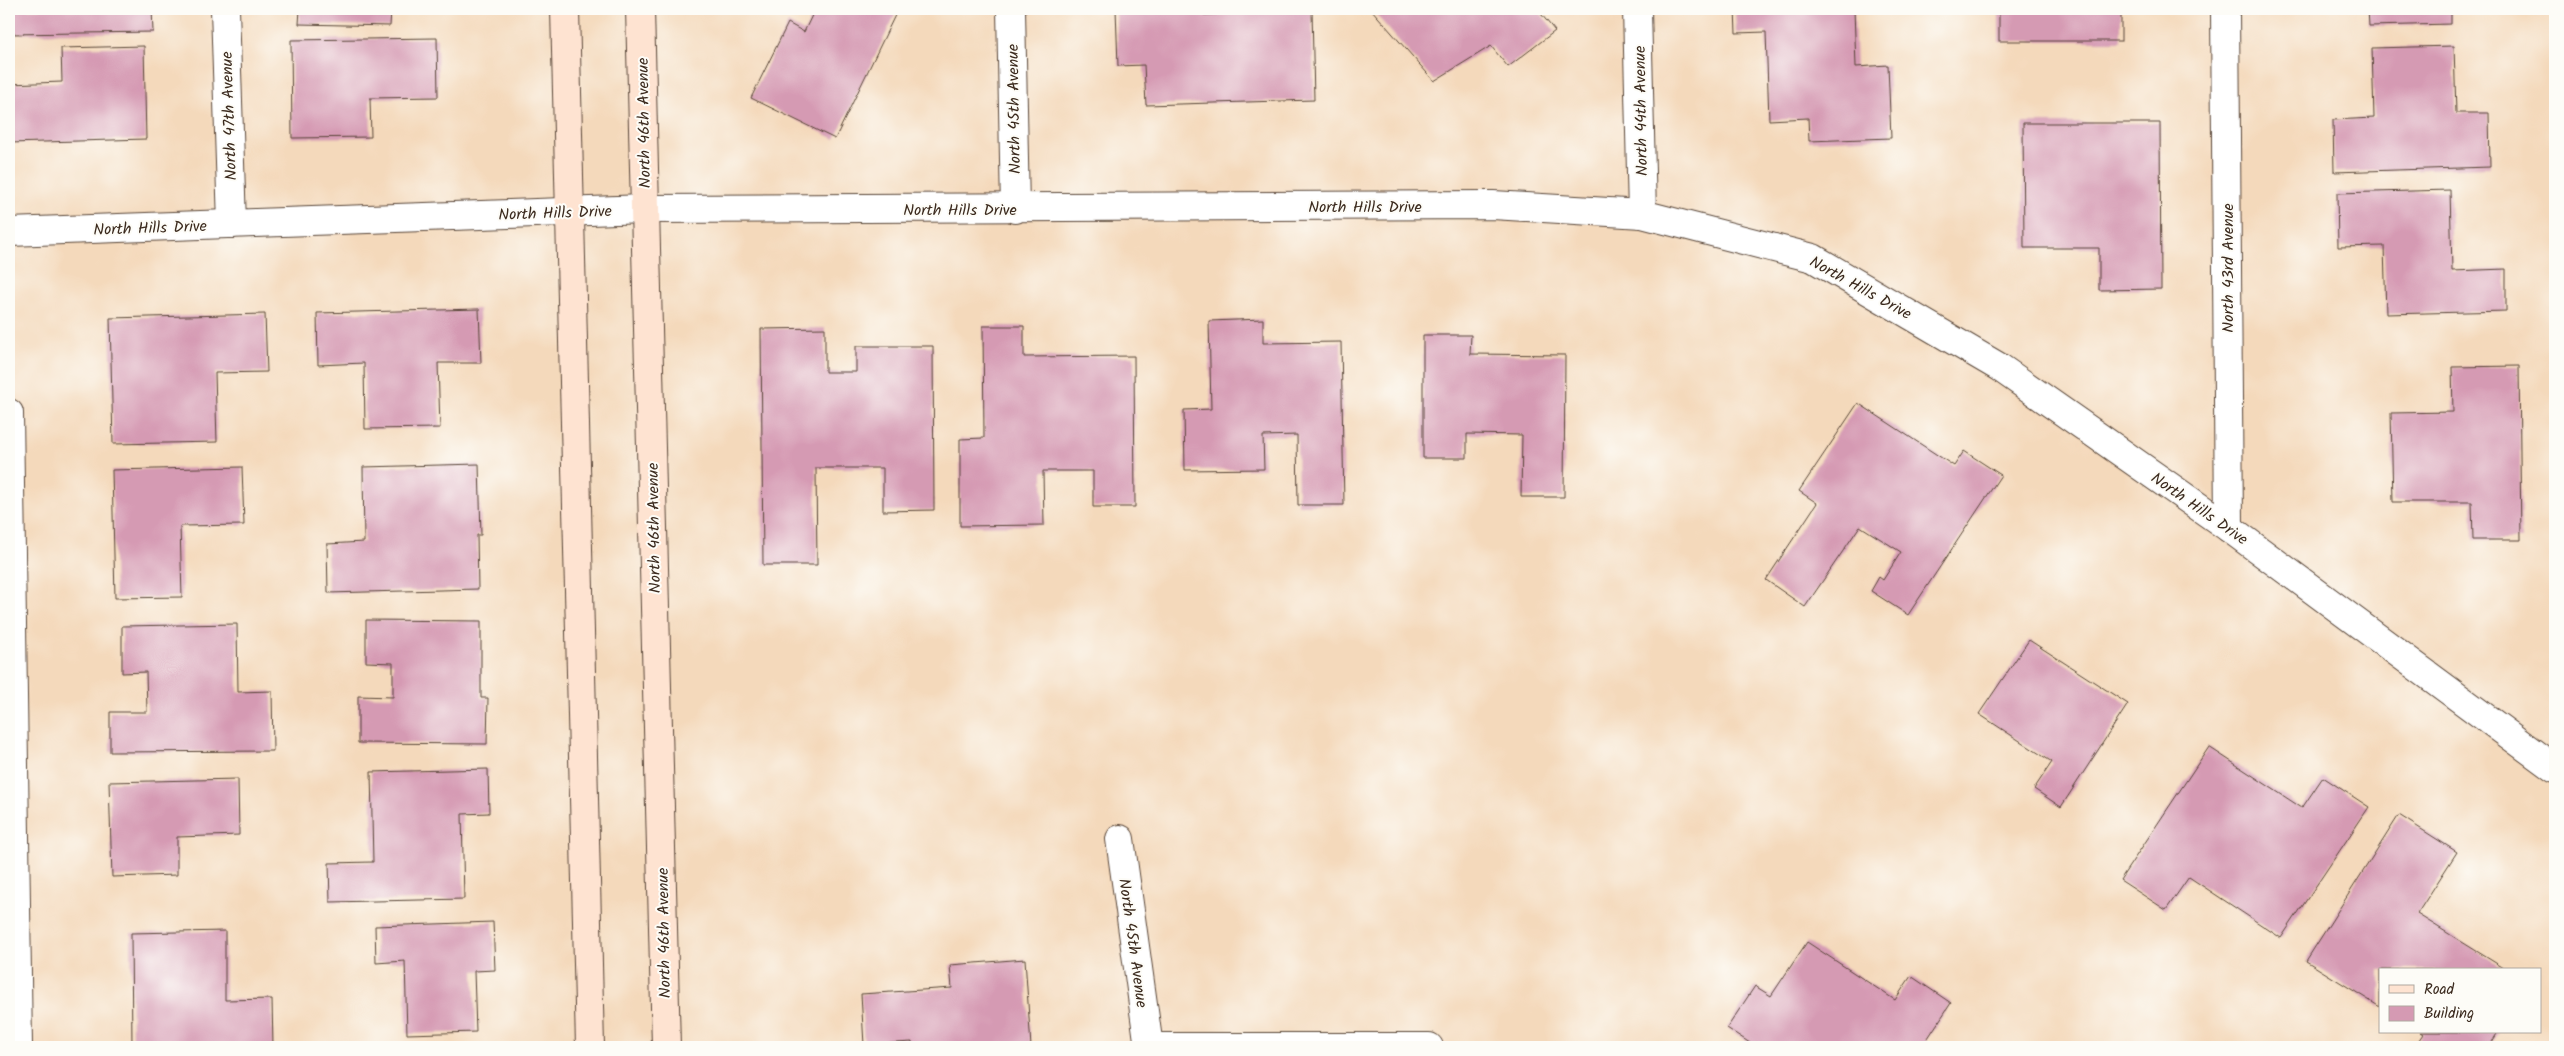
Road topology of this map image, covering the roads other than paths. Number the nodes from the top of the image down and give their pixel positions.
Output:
1 (225, 9) edge
2 (564, 9) edge
3 (640, 9) edge
4 (1011, 9) edge
5 (1637, 9) edge
6 (2225, 9) edge
7 (644, 209) junction
8 (1015, 209) junction
9 (570, 211) junction
10 (1642, 214) junction
11 (232, 224) junction
12 (9, 232) edge
13 (9, 413) edge
14 (2229, 528) junction
15 (2555, 769) edge
16 (12, 796) edge
17 (1120, 839) dead end
18 (18, 1047) edge
19 (590, 1047) edge
20 (666, 1047) edge
21 (1149, 1047) edge
22 (1429, 1047) edge

1 - 11 street, North 47th Avenue
2 - 9 street
3 - 7 street, North 46th Avenue
4 - 8 street, North 45th Avenue
5 - 10 street, North 44th Avenue
6 - 14 street, North 43rd Avenue
7 - 8 street, North Hills Drive
7 - 9 street, North Hills Drive
7 - 20 street, North 46th Avenue
8 - 10 street, North Hills Drive
9 - 11 street, North Hills Drive
9 - 19 street
10 - 14 street, North Hills Drive
11 - 12 street, North Hills Drive
13 - 16 street
14 - 15 street, North Hills Drive
16 - 18 street
17 - 21 street, North 45th Avenue
21 - 22 street

